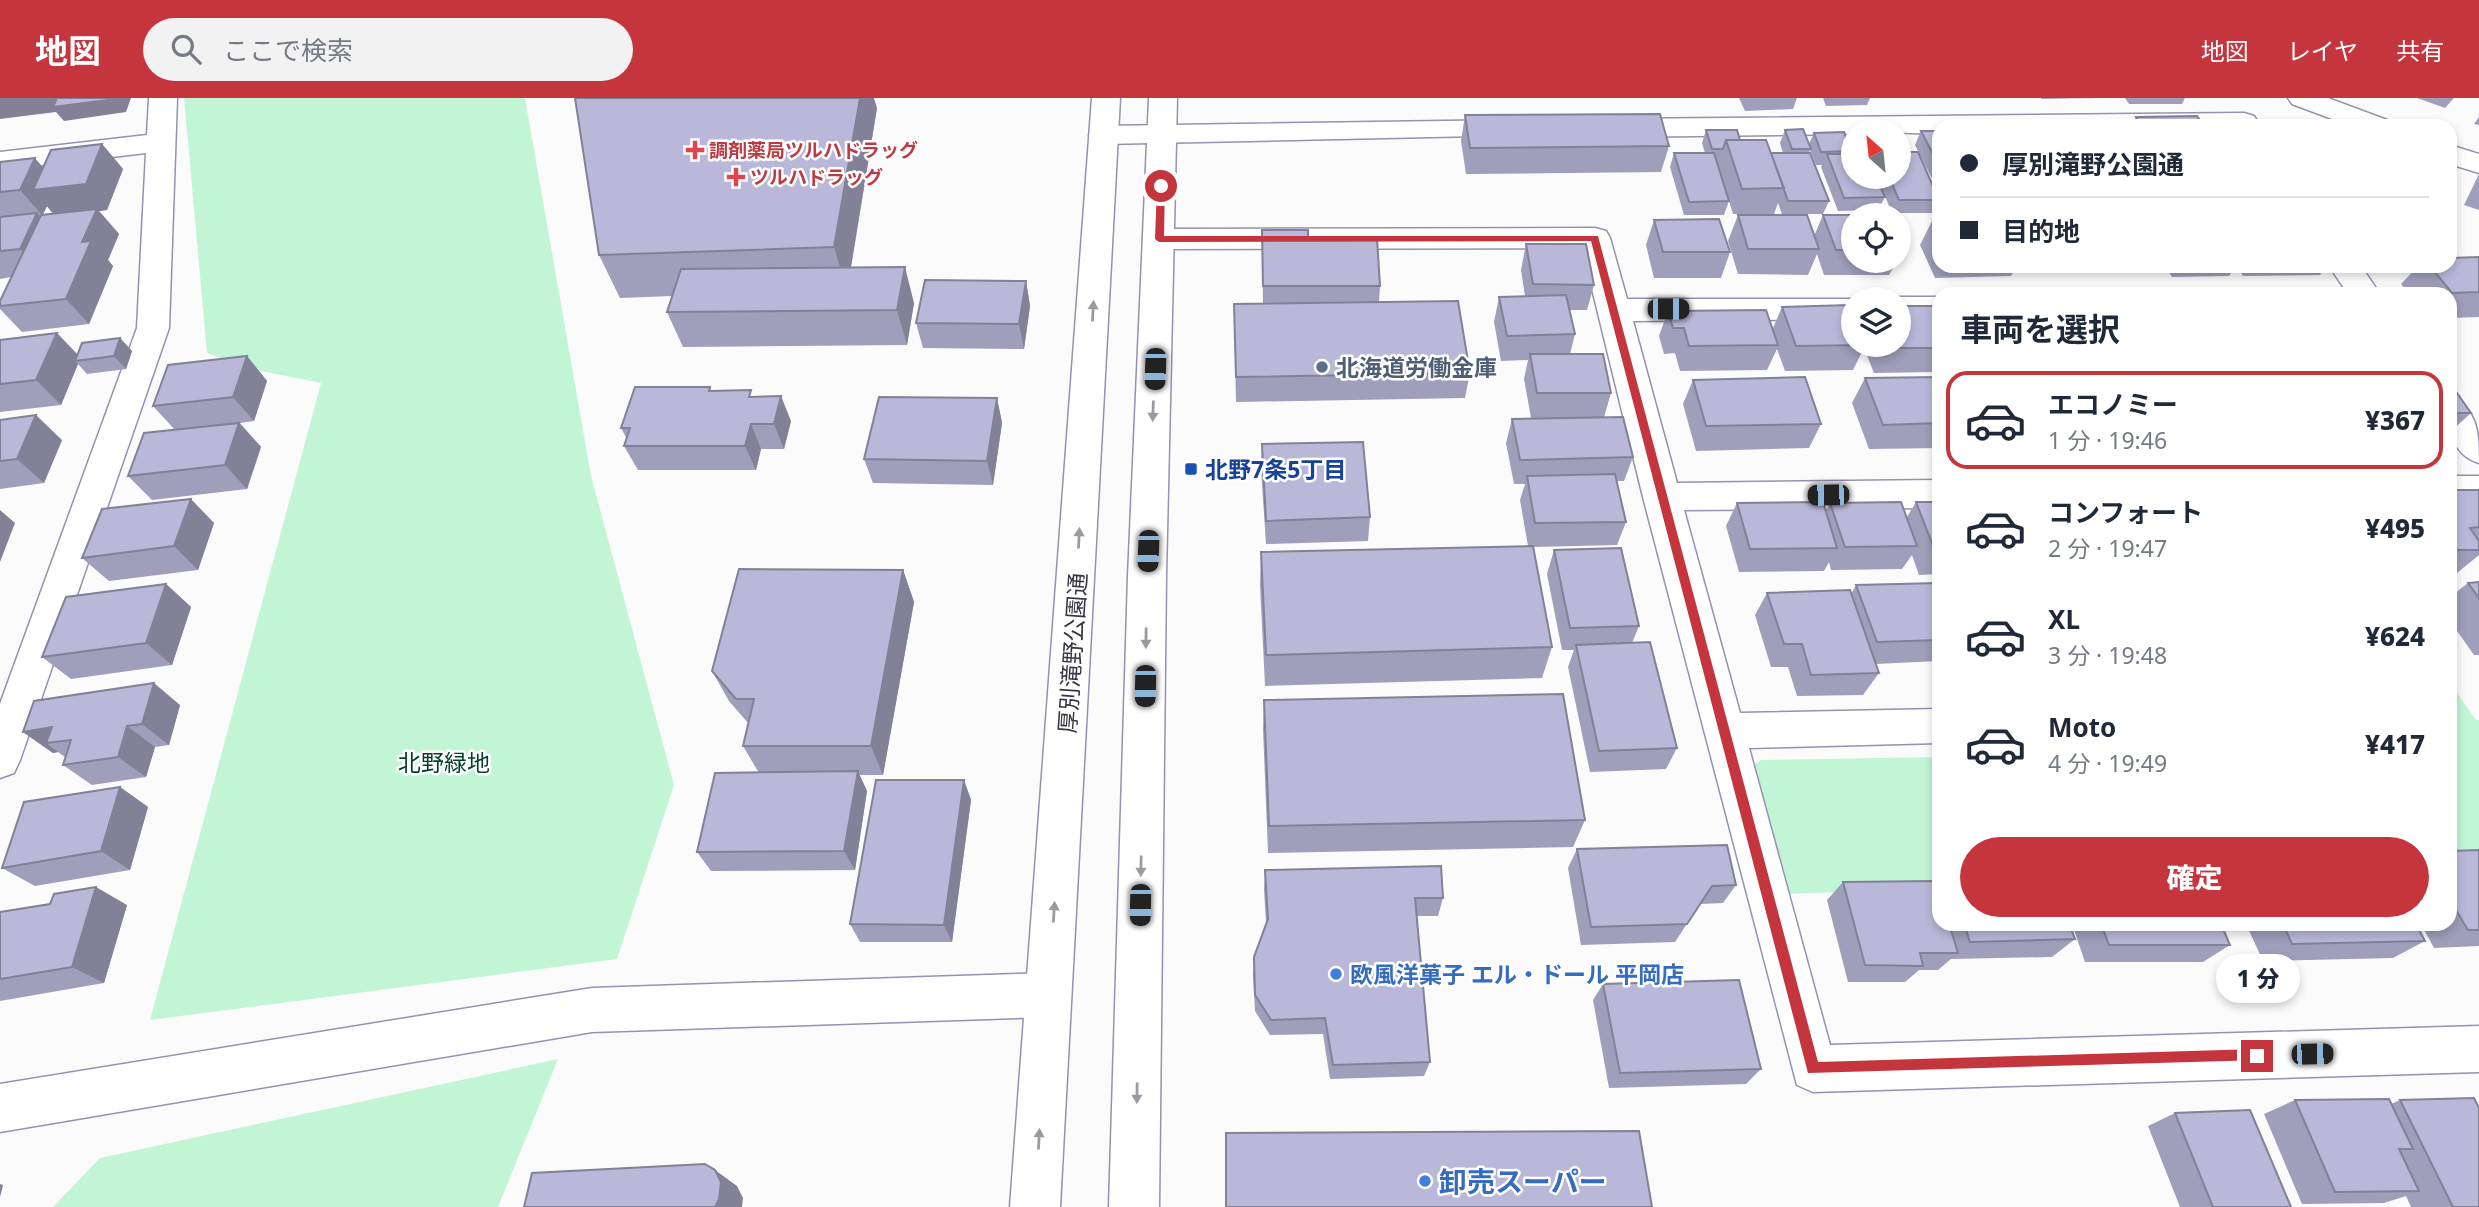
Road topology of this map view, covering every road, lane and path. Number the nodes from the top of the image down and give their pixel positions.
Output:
1 (163, 98) edge
2 (2302, 98) edge
3 (1163, 115) edge
4 (2242, 115) edge
5 (1105, 116) edge
6 (2042, 119) edge
7 (2358, 119) edge
8 (1932, 121) edge
9 (1537, 128) edge
10 (1592, 128) edge
11 (162, 142) junction
12 (2457, 156) edge
13 (0, 161) edge
14 (2479, 164) edge
15 (1159, 239) junction
16 (1841, 308) edge
17 (1911, 308) edge
18 (1932, 308) edge
19 (1615, 310) junction
20 (2457, 420) edge
21 (2479, 450) edge
22 (2457, 489) edge
23 (2479, 489) edge
24 (1932, 494) edge
25 (1661, 497) junction
26 (1932, 726) edge
27 (1724, 731) junction
28 (0, 760) edge
29 (1048, 995) junction
30 (2479, 1049) edge
31 (0, 1108) edge
32 (1035, 1207) edge
33 (1134, 1207) edge

1 - 11 street
2 - 7 street
3 - 5 street
3 - 9 street
3 - 15 street
4 - 6 street
29 -> 5 street, 厚別滝野公園通
8 - 10 street
11 - 13 street
11 - 28 street
12 - 14 street
15 - 19 street
15 -> 33 street
16 - 19 street
17 - 18 street
19 - 25 street
20 - 21 street
22 - 23 street
24 - 25 street
25 - 27 street
26 - 27 street
27 - 30 street
29 - 31 street
32 -> 29 street, 厚別滝野公園通

